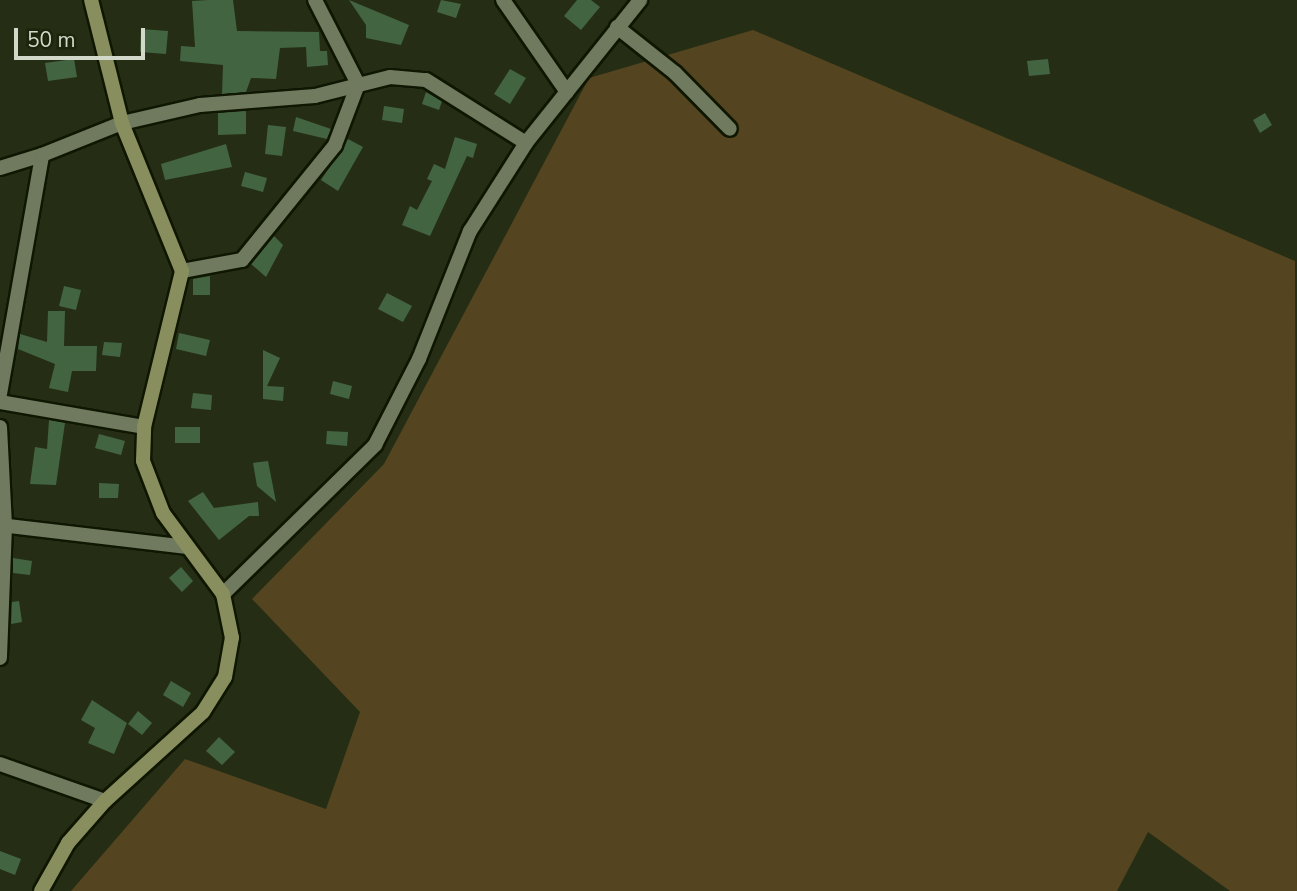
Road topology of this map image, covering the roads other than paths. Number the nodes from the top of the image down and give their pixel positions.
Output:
1 (91, 0) edge
2 (315, 0) edge
3 (503, 0) edge
4 (640, 0) edge
5 (617, 27) junction
6 (358, 84) junction
7 (567, 92) junction
8 (122, 123) junction
9 (730, 129) dead end
10 (526, 143) junction
11 (42, 155) junction
12 (0, 168) edge
13 (182, 271) junction
14 (0, 394) edge
15 (0, 402) edge
16 (0, 427) edge
17 (144, 428) junction
18 (3, 526) edge
19 (187, 547) junction
20 (223, 594) junction
21 (0, 658) edge
22 (0, 764) edge
23 (105, 801) junction
24 (41, 891) edge

1 - 8 street
2 - 6 street
3 - 7 street
4 - 5 street
5 - 7 street
5 - 9 street
6 - 8 street
6 - 10 street
6 - 13 street
7 - 10 street
8 - 11 street
8 - 13 street
10 - 20 street
11 - 12 street
11 - 14 street
13 - 17 street
15 - 17 street
16 - 18 street
17 - 19 street
18 - 19 street
18 - 21 street
19 - 20 street
20 - 23 street
22 - 23 street
23 - 24 street

